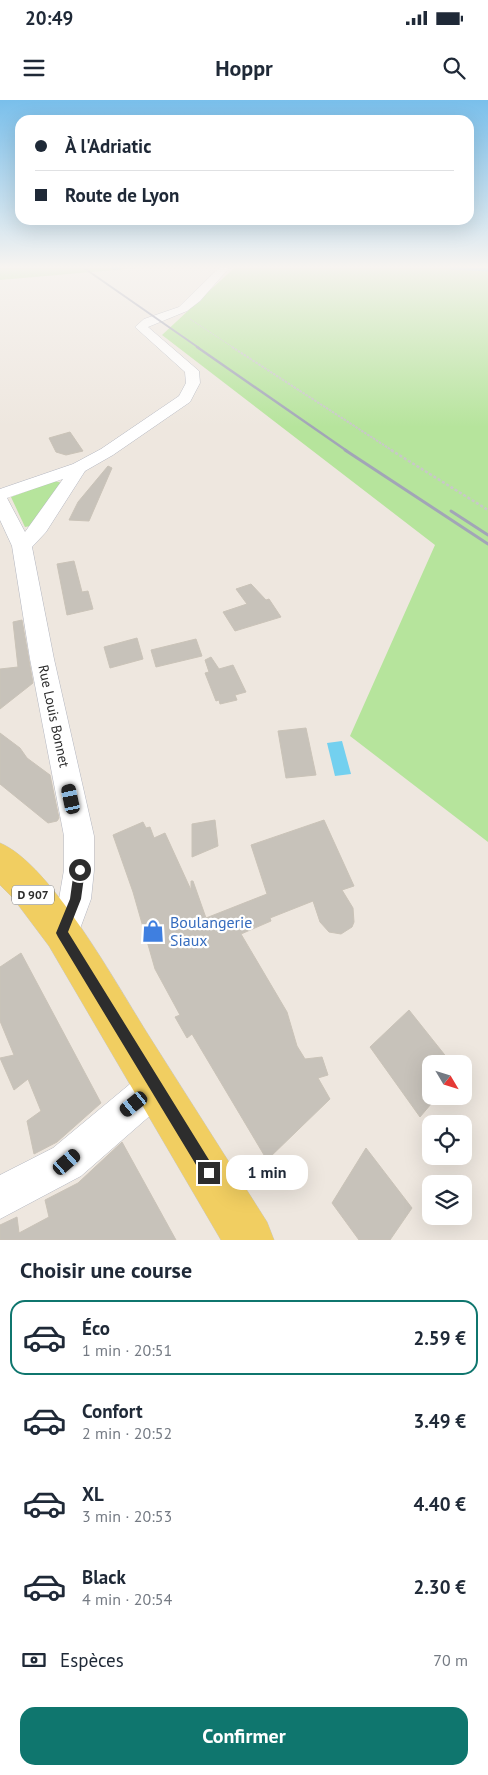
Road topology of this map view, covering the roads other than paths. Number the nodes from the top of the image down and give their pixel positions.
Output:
1 (148, 321) edge
2 (79, 468) junction
3 (0, 495) edge
4 (0, 501) edge
5 (22, 546) junction
6 (0, 860) edge
7 (62, 933) junction
8 (155, 1087) junction
9 (0, 1198) edge
10 (249, 1240) edge

1 - 2 street
2 - 3 street
2 - 5 street
4 - 5 street, Rue Louis Bonnet
5 - 7 street, Rue Louis Bonnet
6 - 7 main road, D 907
7 - 8 main road, D 907
8 - 9 street
8 - 10 main road, D 907

